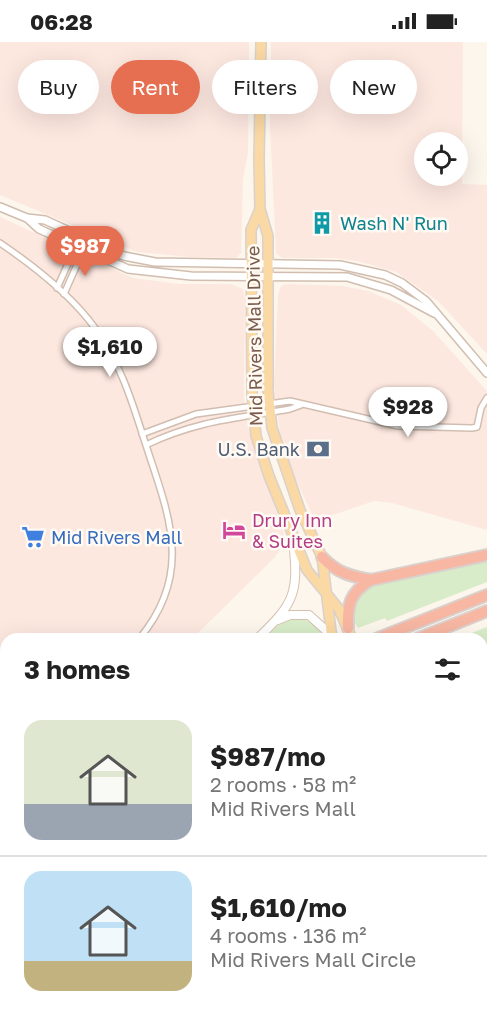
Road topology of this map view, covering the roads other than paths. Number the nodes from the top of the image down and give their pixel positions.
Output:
1 (261, 42) edge
2 (0, 207) edge
3 (260, 209) junction
4 (27, 218) junction
5 (80, 237) junction
6 (88, 240) junction
7 (0, 243) edge
8 (76, 246) junction
9 (84, 250) junction
10 (252, 264) junction
11 (268, 264) junction
12 (251, 276) junction
13 (268, 276) junction
14 (57, 288) junction
15 (64, 294) junction
16 (434, 313) junction
17 (487, 373) edge
18 (487, 398) edge
19 (301, 405) junction
20 (270, 407) junction
21 (253, 410) junction
22 (142, 434) junction
23 (146, 446) junction
24 (293, 537) junction
25 (487, 555) edge
26 (322, 557) junction
27 (371, 580) junction
28 (326, 593) junction
29 (487, 595) edge
30 (487, 611) edge
31 (277, 621) junction
32 (348, 628) junction
33 (143, 633) edge
34 (264, 633) edge
35 (328, 633) edge
36 (331, 633) edge
37 (350, 633) edge
38 (391, 633) edge
39 (432, 633) edge

1 - 3 main road, Mid Rivers Mall Drive
2 - 4 street
3 - 10 main road, Mid Rivers Mall Drive
3 - 11 main road, Mid Rivers Mall Drive
4 - 5 street
4 - 8 street
5 - 6 street
5 - 8 street
6 - 9 street
6 - 10 street
7 - 14 street
8 - 9 street
8 - 14 street
9 - 12 street
9 - 15 street
10 - 11 street
10 - 12 main road, Mid Rivers Mall Drive
11 - 13 main road, Mid Rivers Mall Drive
11 - 16 street
12 - 13 street
12 - 21 main road, Mid Rivers Mall Drive
13 - 16 street
13 - 20 main road, Mid Rivers Mall Drive
14 - 15 street
15 - 22 street
16 - 17 street
18 - 19 street
19 - 20 street
19 - 20 street
20 - 21 street
20 - 21 street
20 - 26 main road, Mid Rivers Mall Drive
21 - 22 street
21 - 23 street
21 - 24 main road, Mid Rivers Mall Drive
22 - 23 street
23 - 33 street
24 - 28 main road, Mid Rivers Mall Drive
24 - 31 main road
25 - 27 highway
26 - 27 highway
26 - 28 main road, Mid Rivers Mall Drive
27 - 32 highway
28 - 32 main road, Mid Rivers Mall Drive
28 - 36 main road, Mid Rivers Mall Drive
29 - 38 highway
30 - 39 highway
31 - 34 main road
31 - 35 main road
32 - 37 main road, Mid Rivers Mall Drive

